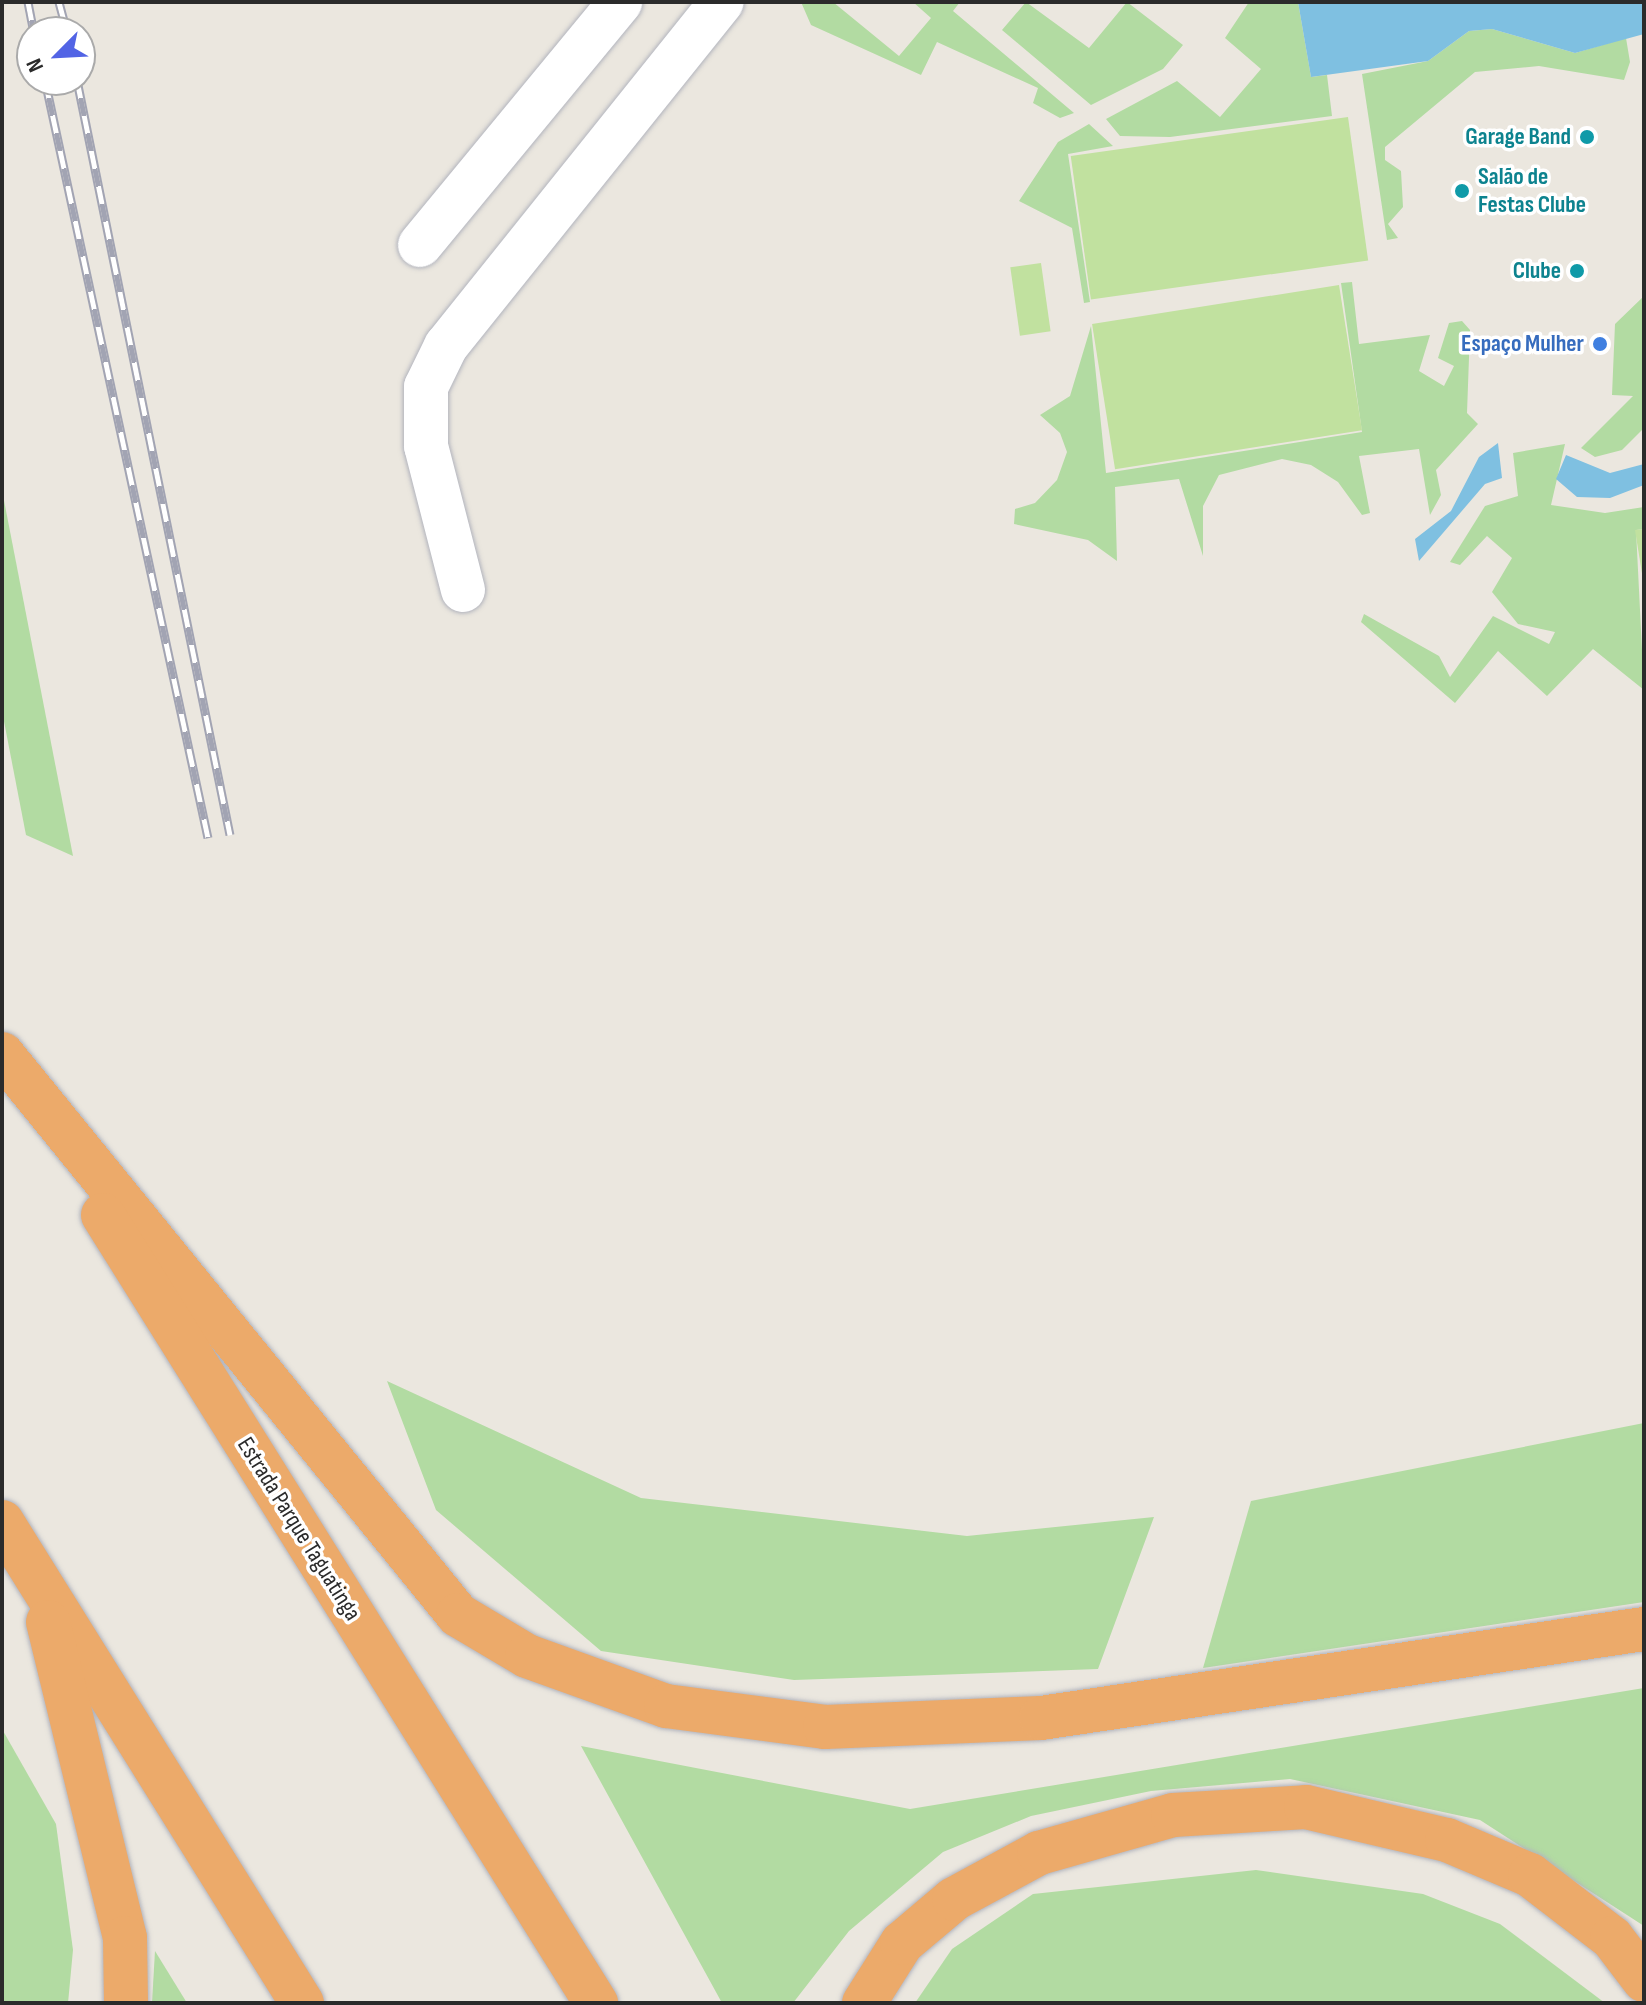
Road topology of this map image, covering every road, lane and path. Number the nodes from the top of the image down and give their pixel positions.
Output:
1 (620, 2) edge
2 (722, 2) edge
3 (420, 245) dead end
4 (463, 590) dead end
5 (2, 1054) edge
6 (2, 1522) edge
7 (36, 1577) junction
8 (1644, 1629) edge
9 (1644, 1980) edge
10 (126, 2003) edge
11 (302, 2003) edge
12 (596, 2003) edge
13 (864, 2003) edge

1 - 3 street
2 - 4 street
5 - 8 highway
5 - 12 highway, Estrada Parque Taguatinga
6 - 7 highway
7 - 10 highway
7 - 11 highway
9 - 13 highway

